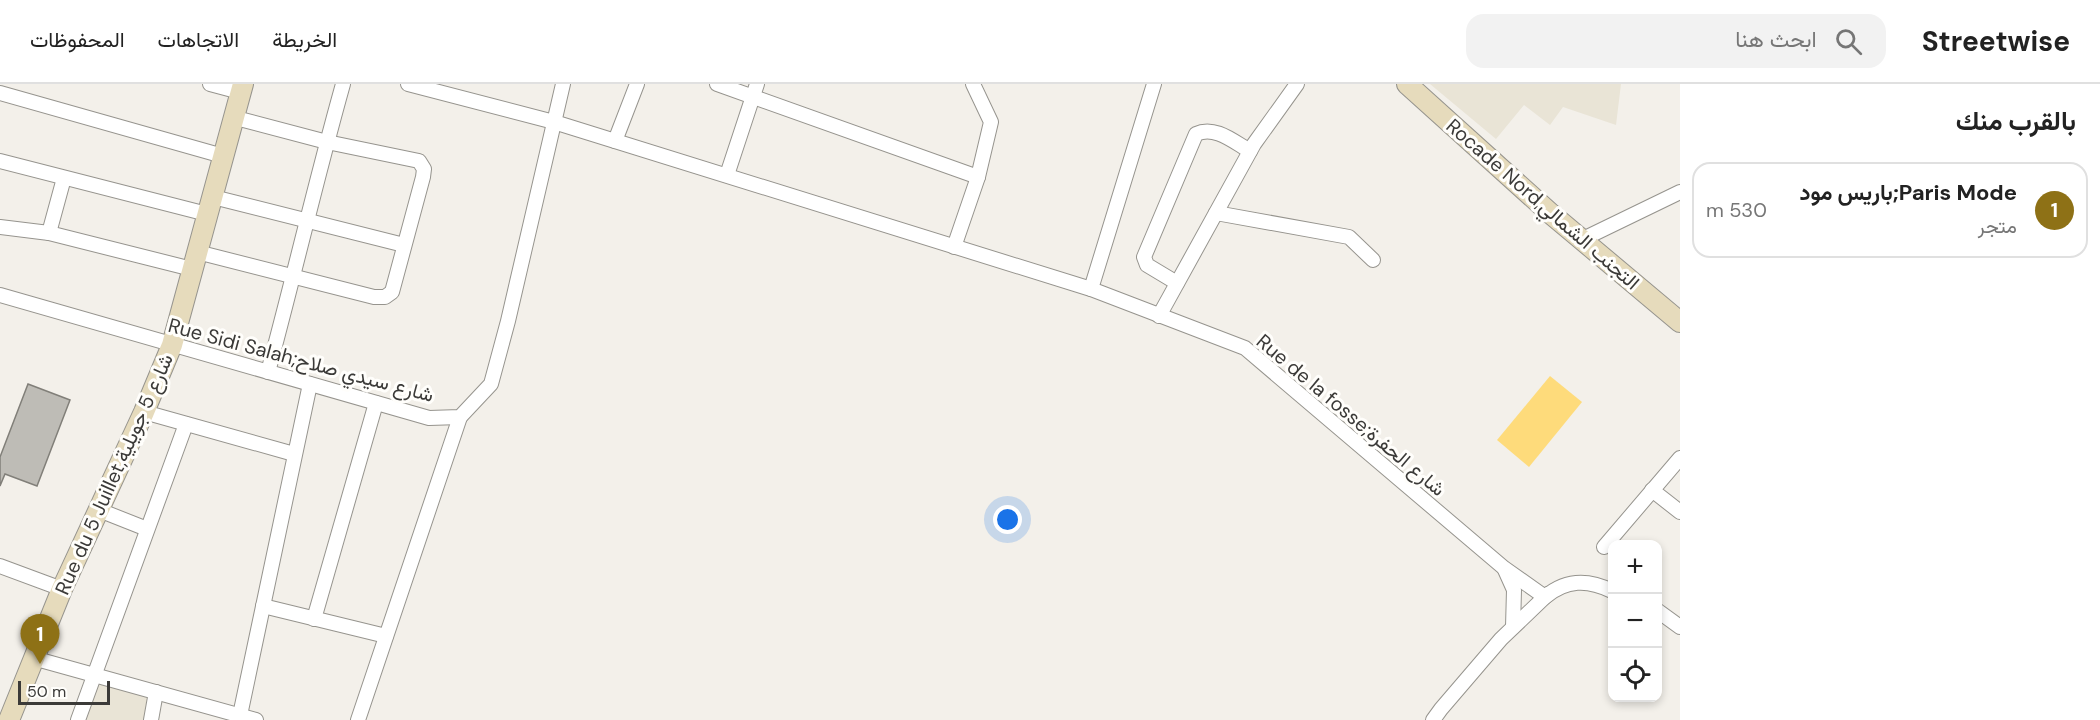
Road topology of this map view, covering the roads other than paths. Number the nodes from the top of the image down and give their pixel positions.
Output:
1 (210, 84) edge
2 (343, 84) edge
3 (412, 84) edge
4 (563, 84) edge
5 (637, 84) edge
6 (717, 84) edge
7 (973, 84) edge
8 (1154, 84) edge
9 (1297, 84) edge
10 (1407, 84) edge
11 (241, 88) edge
12 (755, 90) edge
13 (460, 91) edge
14 (0, 93) edge
15 (232, 117) junction
16 (555, 122) junction
17 (615, 141) junction
18 (327, 142) junction
19 (1250, 151) junction
20 (223, 156) junction
21 (0, 161) edge
22 (727, 176) junction
23 (64, 177) junction
24 (978, 177) junction
25 (1680, 192) edge
26 (210, 206) junction
27 (1216, 213) junction
28 (306, 220) junction
29 (0, 227) edge
30 (49, 233) junction
31 (1581, 240) junction
32 (404, 245) junction
33 (954, 247) junction
34 (1373, 260) dead end
35 (194, 261) junction
36 (293, 277) junction
37 (1177, 283) junction
38 (1091, 289) junction
39 (0, 295) edge
40 (1159, 316) junction
41 (1680, 322) edge
42 (172, 345) junction
43 (268, 372) junction
44 (310, 384) junction
45 (376, 403) junction
46 (144, 412) junction
47 (460, 417) junction
48 (186, 424) junction
49 (294, 454) junction
50 (1679, 462) edge
51 (1652, 490) junction
52 (99, 510) junction
53 (1680, 512) edge
54 (147, 529) junction
55 (1604, 547) dead end
56 (0, 566) edge
57 (1504, 568) junction
58 (62, 589) junction
59 (1608, 589) edge
60 (1548, 594) junction
61 (262, 606) junction
62 (1662, 614) edge
63 (314, 619) junction
64 (1513, 627) junction
65 (1680, 627) edge
66 (386, 636) junction
67 (33, 658) junction
68 (95, 675) junction
69 (156, 692) junction
70 (239, 718) edge
71 (9, 720) edge
72 (78, 720) edge
73 (151, 720) edge
74 (256, 720) edge
75 (358, 720) edge
76 (1433, 720) edge

1 - 11 street
2 - 18 street
3 - 13 street, Rue de la fosse;شارع الحفرة
4 - 16 street
5 - 17 street
6 - 12 street
7 - 24 street
8 - 38 street
9 - 19 street
10 - 31 street, Rocade Nord,التجنب الشمالي
11 - 15 street, Rue du 5 Juillet,شارع 5 جويلية
12 - 22 street
12 - 24 street
13 - 16 street, Rue de la fosse;شارع الحفرة
14 - 20 street
15 - 18 street
15 - 20 street, Rue du 5 Juillet,شارع 5 جويلية
16 - 17 street, Rue de la fosse;شارع الحفرة
16 - 47 street
17 - 22 street, Rue de la fosse;شارع الحفرة
18 - 28 street
18 - 32 street
19 - 27 street
19 - 37 street
20 - 26 street, Rue du 5 Juillet,شارع 5 جويلية
21 - 23 street
22 - 33 street, Rue de la fosse;شارع الحفرة
23 - 26 street
23 - 30 street
24 - 33 street
25 - 31 street
26 - 28 street
26 - 35 street, Rue du 5 Juillet,شارع 5 جويلية
27 - 34 street
27 - 37 street
28 - 32 street
28 - 36 street
29 - 30 street
30 - 35 street
31 - 41 street, Rocade Nord,التجنب الشمالي
32 - 36 street
33 - 38 street, Rue de la fosse;شارع الحفرة
35 - 36 street
35 - 42 street, Rue du 5 Juillet,شارع 5 جويلية
36 - 43 street
37 - 40 street
38 - 40 street, Rue de la fosse;شارع الحفرة
39 - 42 street, Rue Sidi Salah;شارع سيدي صلاح
40 - 57 street, Rue de la fosse;شارع الحفرة
42 - 43 street, Rue Sidi Salah;شارع سيدي صلاح
42 - 46 street, Rue du 5 Juillet,شارع 5 جويلية
43 - 44 street, Rue Sidi Salah;شارع سيدي صلاح
44 - 45 street, Rue Sidi Salah;شارع سيدي صلاح
44 - 49 street
45 - 47 street, Rue Sidi Salah;شارع سيدي صلاح
45 - 63 street
46 - 48 street
46 - 52 street, Rue du 5 Juillet,شارع 5 جويلية
47 - 66 street
48 - 49 street
48 - 54 street
49 - 61 street
50 - 51 street
51 - 53 street
51 - 55 street
52 - 54 street
52 - 58 street, Rue du 5 Juillet,شارع 5 جويلية
54 - 68 street
56 - 58 street
57 - 60 street, Rue de la fosse;شارع الحفرة
57 - 64 street
58 - 67 street, Rue du 5 Juillet,شارع 5 جويلية
59 - 60 street
60 - 64 street
61 - 63 street
61 - 70 street
62 - 65 street
63 - 66 street
64 - 76 street
66 - 75 street
67 - 68 street
67 - 71 street, Rue du 5 Juillet,شارع 5 جويلية
68 - 69 street
68 - 72 street
69 - 70 street
69 - 73 street
70 - 74 street

